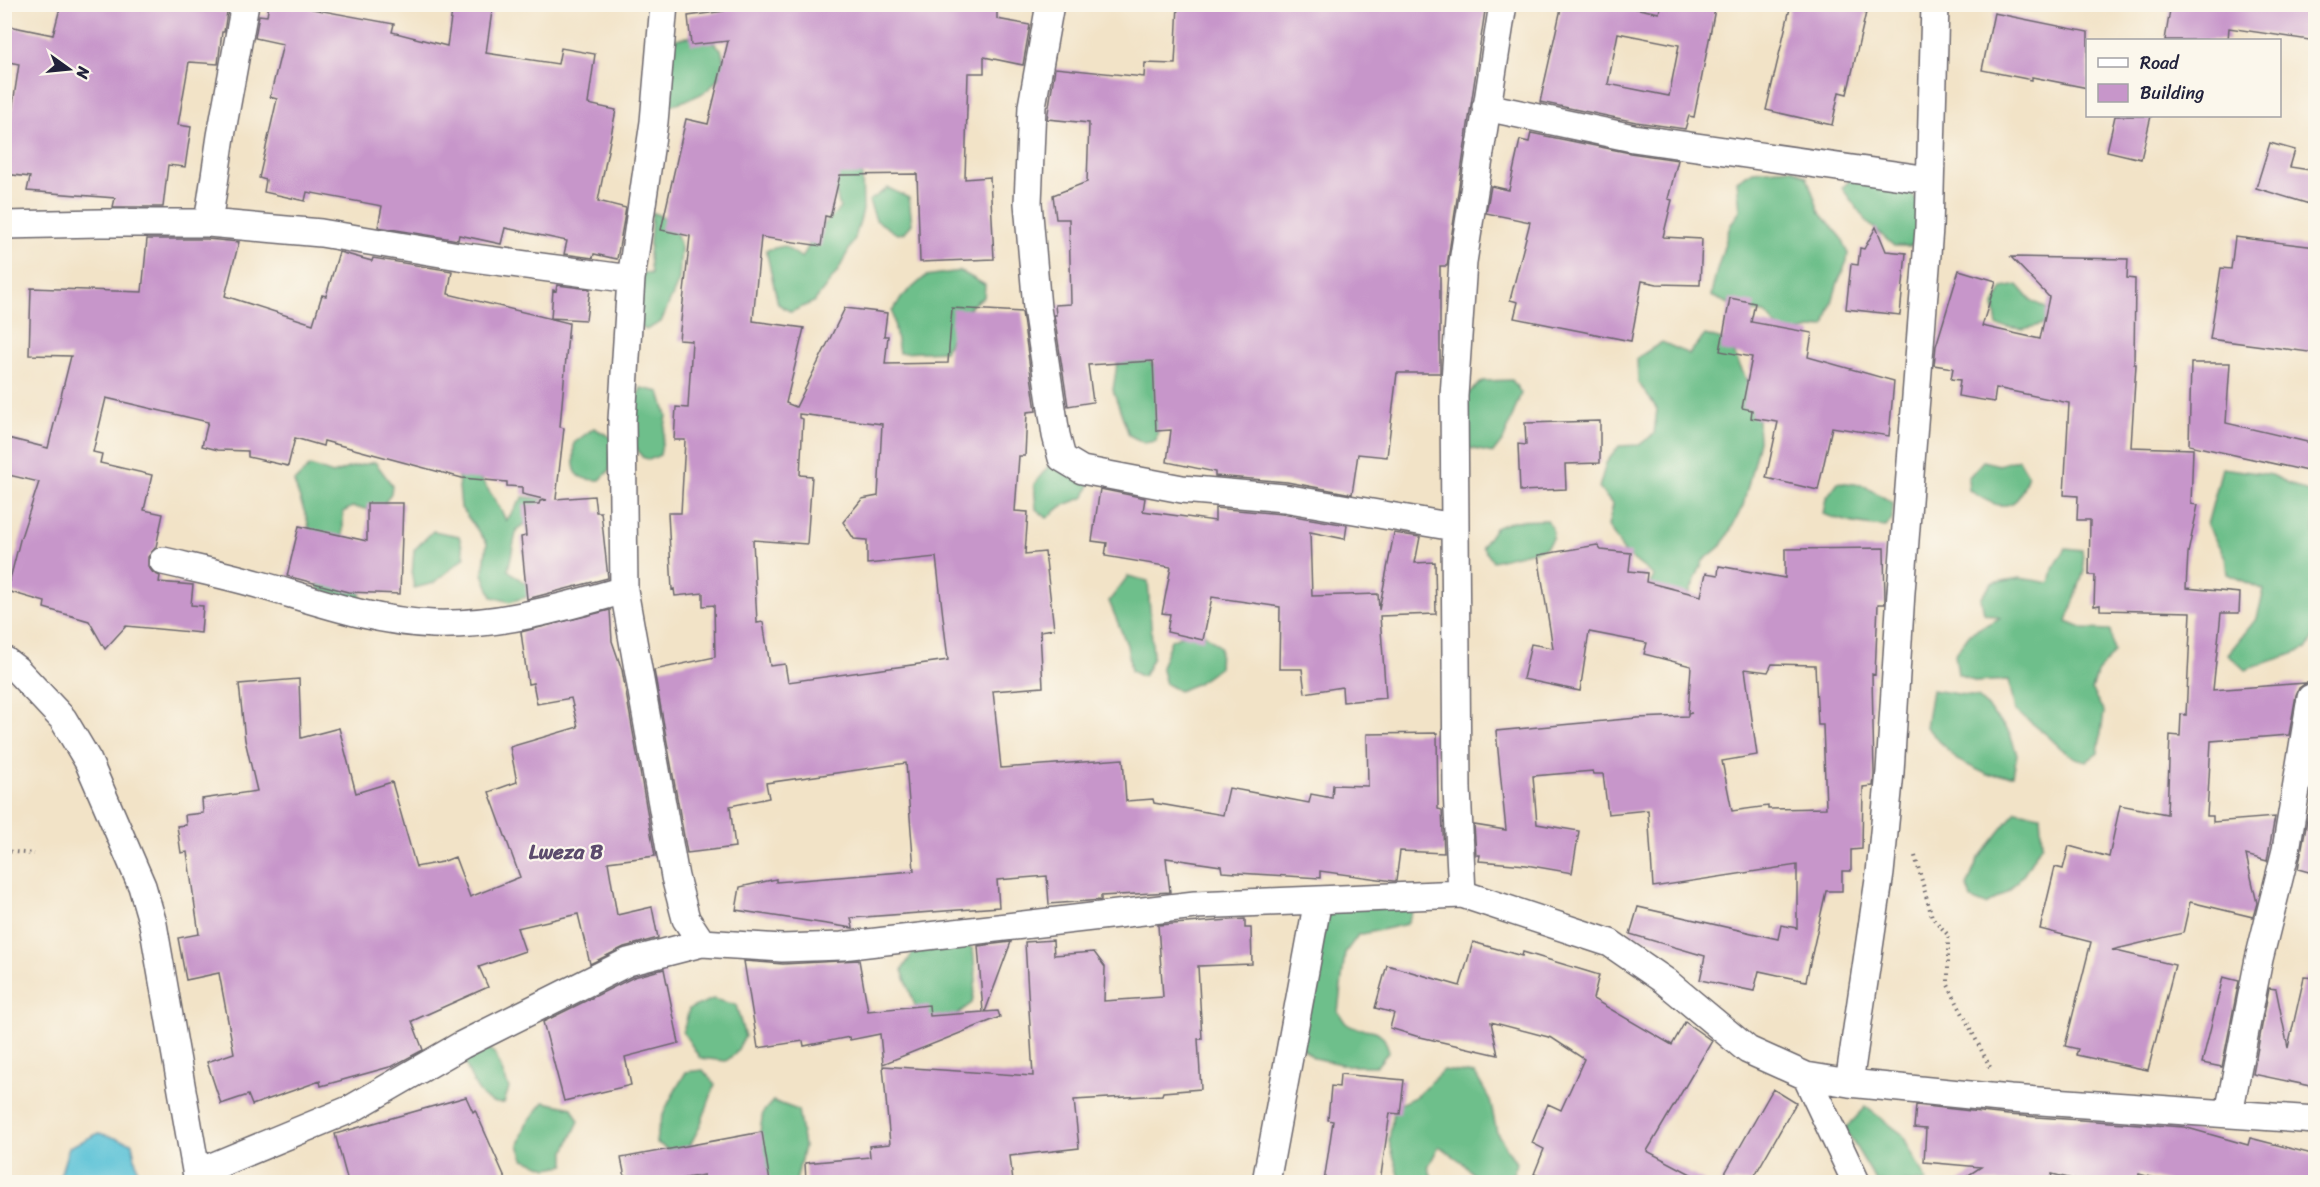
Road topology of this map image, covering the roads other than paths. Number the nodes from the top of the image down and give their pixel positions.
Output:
1 (245, 4) edge
2 (664, 4) edge
3 (1050, 4) edge
4 (1503, 4) edge
5 (1935, 4) edge
6 (1485, 107) junction
7 (1930, 180) junction
8 (208, 223) junction
9 (4, 225) edge
10 (631, 279) junction
11 (1454, 527) junction
12 (163, 561) dead end
13 (624, 590) junction
14 (4, 660) edge
15 (2311, 698) dead end
16 (1462, 894) junction
17 (1318, 900) junction
18 (702, 943) junction
19 (1806, 1076) junction
20 (1849, 1083) junction
21 (2229, 1113) junction
22 (2316, 1120) edge
23 (197, 1178) edge
24 (1266, 1182) edge
25 (1855, 1182) edge

1 - 8 street
2 - 10 street
3 - 11 street
4 - 6 street
5 - 7 street
6 - 7 street
6 - 11 street
7 - 20 street
8 - 9 street
8 - 10 street
10 - 13 street
11 - 16 street
12 - 13 street
13 - 18 street
14 - 23 street
15 - 21 street
16 - 17 street
16 - 19 street
17 - 18 street
17 - 24 street
18 - 23 street
19 - 20 street
19 - 25 street
20 - 21 street
21 - 22 street

